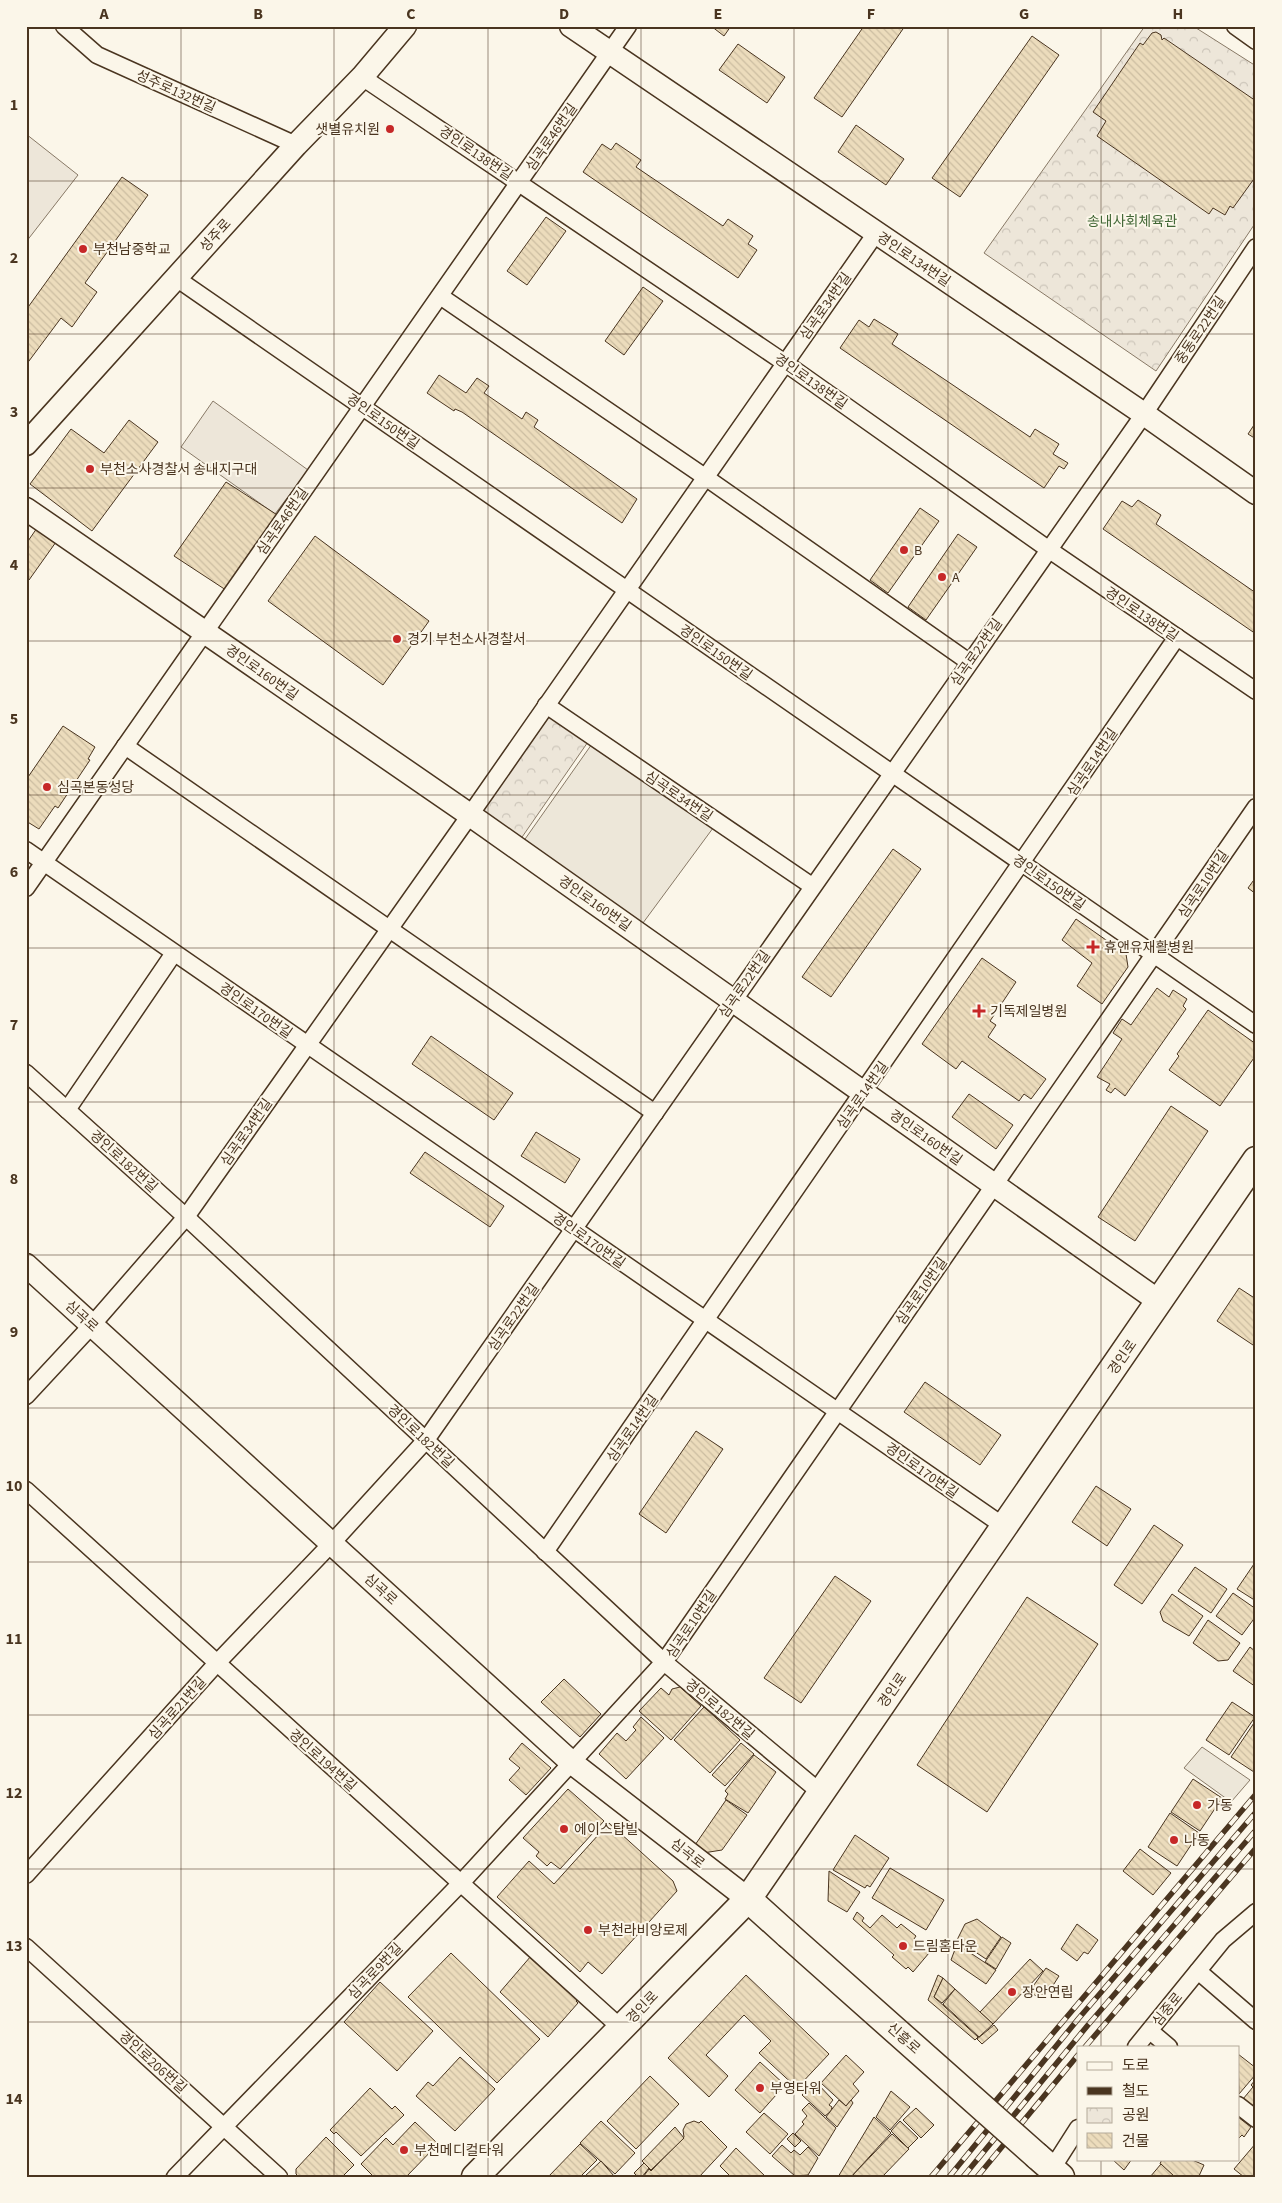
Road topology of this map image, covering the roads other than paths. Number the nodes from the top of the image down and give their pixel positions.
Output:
1 (64, 26) edge
2 (405, 26) edge
3 (571, 26) edge
4 (628, 26) edge
5 (1235, 26) edge
6 (1256, 41) edge
7 (610, 53) junction
8 (362, 77) junction
9 (296, 145) junction
10 (520, 182) junction
11 (876, 233) junction
12 (1256, 247) edge
13 (176, 278) junction
14 (440, 296) junction
15 (785, 363) junction
16 (362, 407) junction
17 (1144, 414) junction
18 (26, 444) edge
19 (705, 477) junction
20 (1256, 493) edge
21 (26, 509) edge
22 (1048, 549) junction
23 (627, 590) junction
24 (205, 632) junction
25 (1177, 637) junction
26 (969, 662) junction
27 (1256, 691) edge
28 (546, 705) junction
29 (125, 746) junction
30 (891, 773) junction
31 (1256, 807) edge
32 (470, 815) junction
33 (26, 850) edge
34 (44, 863) junction
35 (1022, 864) junction
36 (812, 886) junction
37 (26, 888) edge
38 (388, 930) junction
39 (174, 953) junction
40 (1154, 955) junction
41 (732, 1000) junction
42 (1256, 1025) edge
43 (307, 1046) junction
44 (26, 1074) edge
45 (864, 1093) junction
46 (67, 1110) junction
47 (655, 1113) junction
48 (1256, 1160) edge
49 (995, 1186) junction
50 (186, 1217) junction
51 (574, 1230) junction
52 (26, 1265) edge
53 (1160, 1302) junction
54 (706, 1321) junction
55 (92, 1325) junction
56 (26, 1396) edge
57 (837, 1411) junction
58 (426, 1440) junction
59 (26, 1490) edge
60 (1005, 1527) junction
61 (331, 1544) junction
62 (545, 1552) junction
63 (664, 1662) junction
64 (217, 1663) junction
65 (571, 1762) junction
66 (821, 1794) junction
67 (26, 1875) edge
68 (462, 1884) junction
69 (748, 1899) junction
70 (1256, 1912) edge
71 (26, 1947) edge
72 (1198, 1971) junction
73 (1256, 2021) edge
74 (621, 2028) junction
75 (1150, 2031) junction
76 (1137, 2046) edge
77 (1168, 2046) edge
78 (1240, 2107) edge
79 (1256, 2120) edge
80 (224, 2127) junction
81 (1077, 2129) edge
82 (1049, 2170) edge
83 (175, 2177) edge
84 (280, 2177) edge
85 (475, 2177) edge

1 - 9 street, 성주로132번길
2 - 8 street, 성주로
3 - 7 street, 경인로134번길
4 - 7 street, 심곡로46번길
5 - 6 street
7 - 10 street, 심곡로46번길
7 - 11 street, 경인로134번길
8 - 9 street, 성주로
8 - 10 street, 경인로138번길
9 - 13 street, 성주로
10 - 14 street, 심곡로46번길
10 - 15 street, 경인로138번길
11 - 15 street, 심곡로34번길
11 - 17 street, 경인로134번길
12 - 17 street, 중동로22번길
13 - 16 street, 경인로150번길
13 - 18 street, 성주로
14 - 16 street, 심곡로46번길
14 - 19 street
15 - 19 street, 심곡로34번길
15 - 22 street, 경인로138번길
16 - 23 street, 경인로150번길
16 - 24 street, 심곡로46번길
17 - 20 street, 경인로134번길
17 - 22 street, 심곡로22번길
19 - 23 street, 심곡로34번길
19 - 26 street
21 - 24 street, 경인로160번길
22 - 25 street, 경인로138번길
22 - 26 street, 심곡로22번길
23 - 28 street, 심곡로34번길
23 - 30 street, 경인로150번길
24 - 29 street, 심곡로46번길
24 - 32 street, 경인로160번길
25 - 27 street, 경인로138번길
25 - 35 street, 심곡로14번길
26 - 30 street, 심곡로22번길
28 - 32 street, 심곡로34번길
28 - 36 street, 심곡로34번길
29 - 34 street, 심곡로46번길
29 - 38 street
30 - 35 street, 경인로150번길
30 - 36 street, 심곡로22번길
31 - 40 street, 심곡로10번길
32 - 38 street, 심곡로34번길
32 - 41 street, 경인로160번길
33 - 34 street, 경인로170번길
34 - 37 street, 심곡로46번길
34 - 39 street, 경인로170번길
35 - 40 street, 경인로150번길
35 - 45 street, 심곡로14번길
36 - 41 street, 심곡로22번길
38 - 43 street, 심곡로34번길
38 - 47 street
39 - 43 street, 경인로170번길
39 - 46 street
40 - 42 street, 경인로150번길
40 - 49 street, 심곡로10번길
41 - 45 street, 경인로160번길
41 - 47 street, 심곡로22번길
43 - 50 street, 심곡로34번길
43 - 51 street, 경인로170번길
44 - 46 street, 경인로182번길
45 - 49 street, 경인로160번길
45 - 54 street, 심곡로14번길
46 - 50 street, 경인로182번길
47 - 51 street, 심곡로22번길
48 - 53 main road, 경인로
49 - 53 street, 경인로160번길
49 - 57 street, 심곡로10번길
50 - 55 street, 심곡로34번길
50 - 58 street, 경인로182번길
51 - 54 street, 경인로170번길
51 - 58 street, 심곡로22번길
52 - 55 street, 심곡로
53 - 60 main road, 경인로
54 - 57 street, 경인로170번길
54 - 62 street, 심곡로14번길
55 - 56 street, 심곡로34번길
55 - 61 street, 심곡로
57 - 60 street, 경인로170번길
57 - 63 street, 심곡로10번길
58 - 61 street, 심곡로22번길
58 - 62 street, 경인로182번길
59 - 64 street, 경인로194번길
60 - 66 main road, 경인로
61 - 64 street, 심곡로21번길
61 - 65 street, 심곡로
62 - 63 street, 경인로182번길
63 - 65 street, 심곡로10번길
63 - 66 street, 경인로182번길
64 - 67 street, 심곡로21번길
64 - 68 street, 경인로194번길
65 - 68 street, 심곡로9번길
65 - 69 street, 심곡로
66 - 69 main road, 경인로
68 - 74 street, 경인로194번길
68 - 80 street, 심곡로9번길
69 - 74 main road, 경인로
69 - 82 main road, 신흥로, bridge
70 - 72 street, 심중로
71 - 80 street, 경인로206번길
72 - 73 street
72 - 75 street, 심중로
74 - 85 main road, 경인로
75 - 76 street, 심중로
75 - 77 street
78 - 79 street
80 - 83 street, 심곡로9번길
80 - 84 street, 경인로206번길
81 - 82 street

